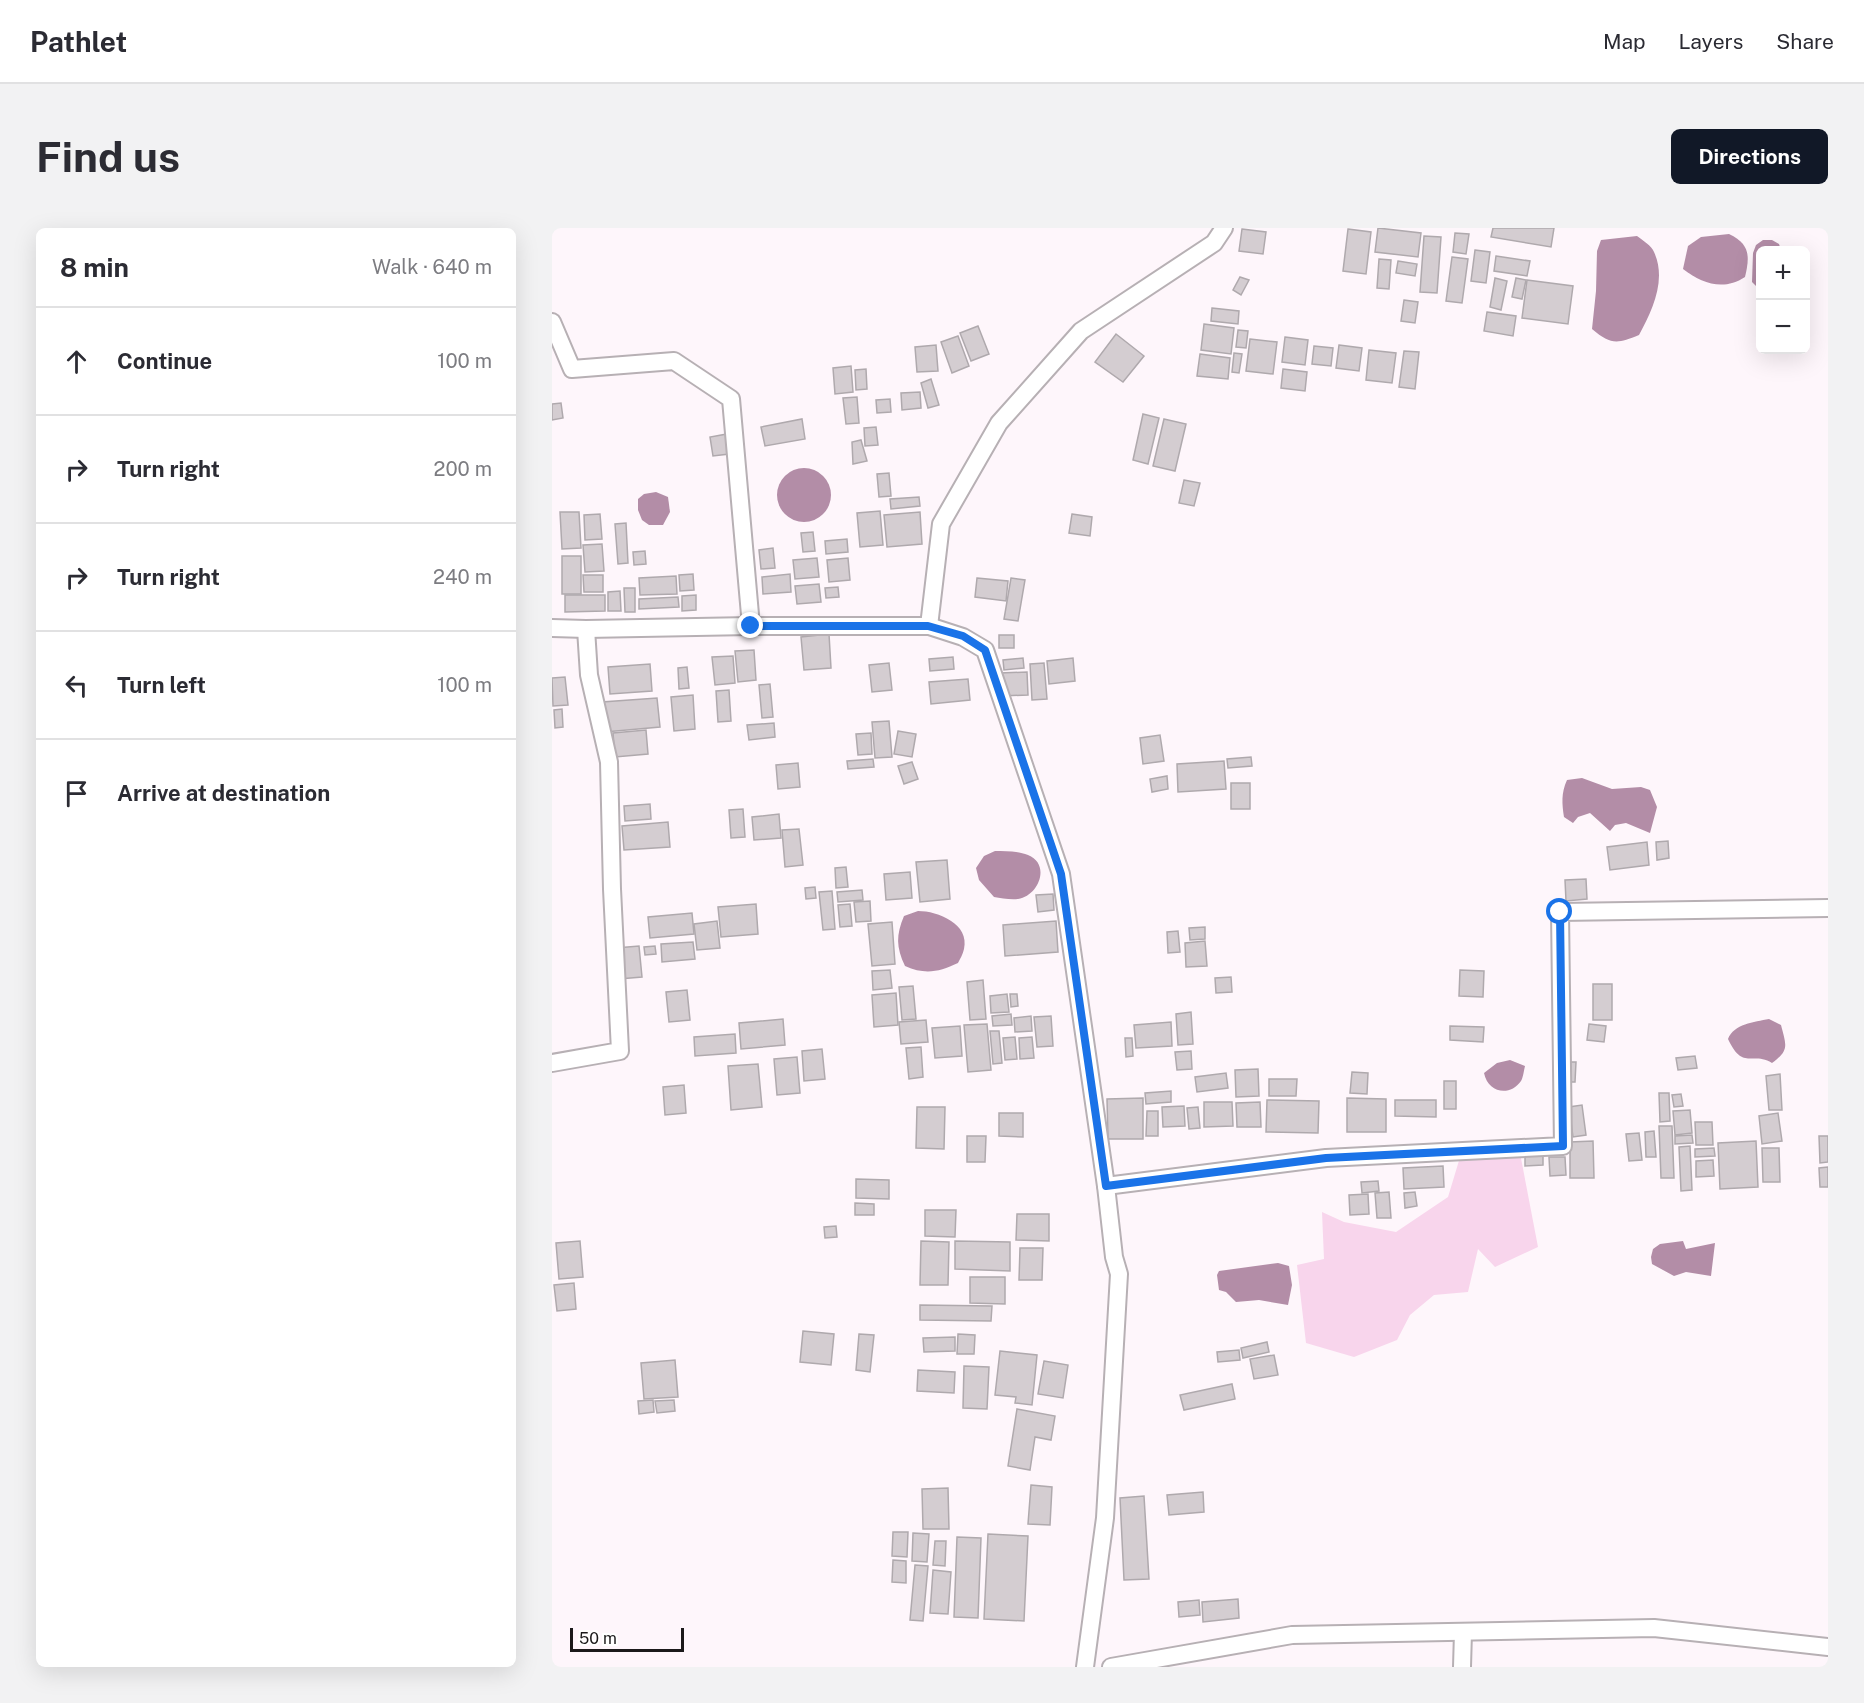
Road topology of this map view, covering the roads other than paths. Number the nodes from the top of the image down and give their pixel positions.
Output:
1 (1224, 228) edge
2 (552, 322) edge
3 (751, 626) junction
4 (928, 626) junction
5 (552, 628) edge
6 (586, 629) junction
7 (1828, 908) edge
8 (552, 1063) edge
9 (1106, 1186) junction
10 (1462, 1632) junction
11 (1828, 1647) edge
12 (1085, 1667) edge
13 (1111, 1667) edge
14 (1462, 1667) edge

1 - 4 street
2 - 3 street
3 - 4 street
3 - 6 street
4 - 9 street
5 - 6 street
6 - 8 street
7 - 9 street
9 - 12 street
10 - 11 street
10 - 13 street
10 - 14 street

